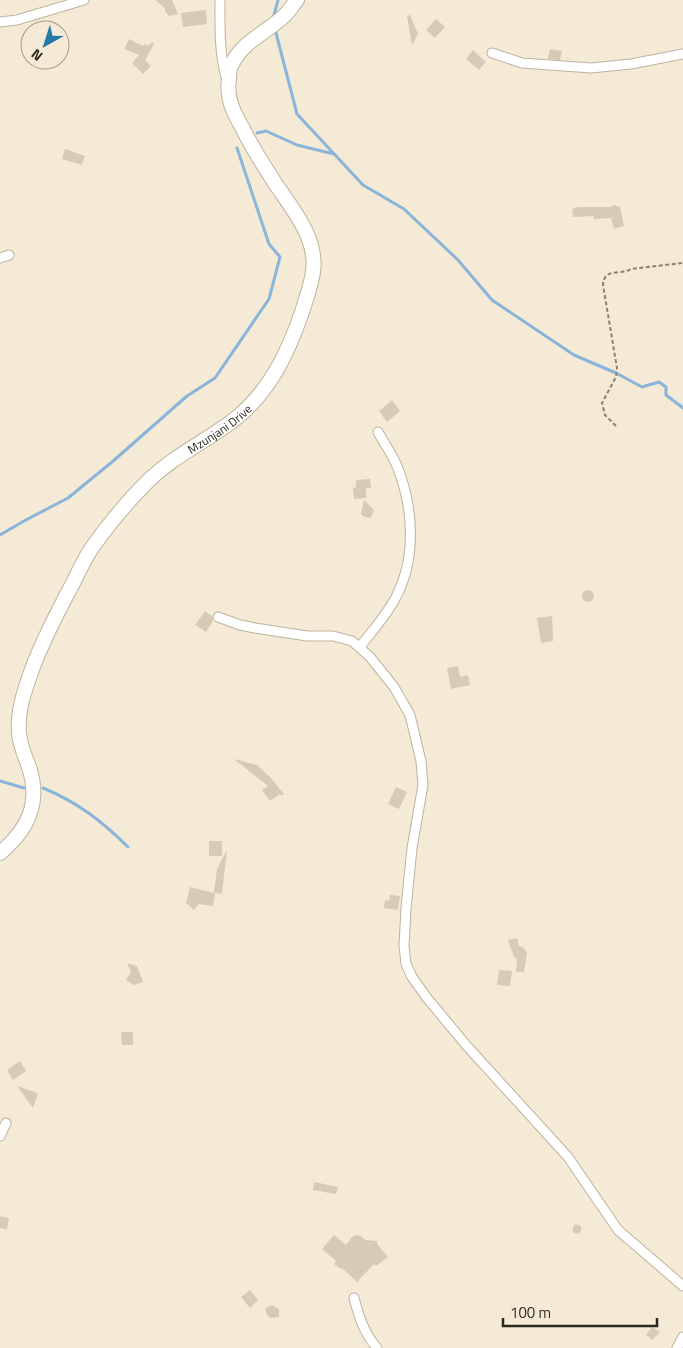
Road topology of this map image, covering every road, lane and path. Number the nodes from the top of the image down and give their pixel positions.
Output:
1 (84, 0) edge
2 (220, 0) edge
3 (297, 0) edge
4 (0, 22) edge
5 (492, 53) dead end
6 (683, 54) edge
7 (228, 84) junction
8 (683, 263) edge
9 (616, 426) dead end
10 (378, 432) dead end
11 (218, 617) dead end
12 (360, 647) junction
13 (0, 853) edge
14 (6, 1123) dead end
15 (0, 1136) edge
16 (683, 1286) edge
17 (354, 1298) dead end
18 (683, 1337) edge
19 (377, 1348) edge
20 (677, 1348) edge

1 - 4 street
2 - 7 street
3 - 7 main road, Mzunjani Drive
5 - 6 street
7 - 13 main road, Mzunjani Drive
8 - 9 path
10 - 12 street
11 - 12 street
12 - 16 street
14 - 15 street
17 - 19 street
18 - 20 street

